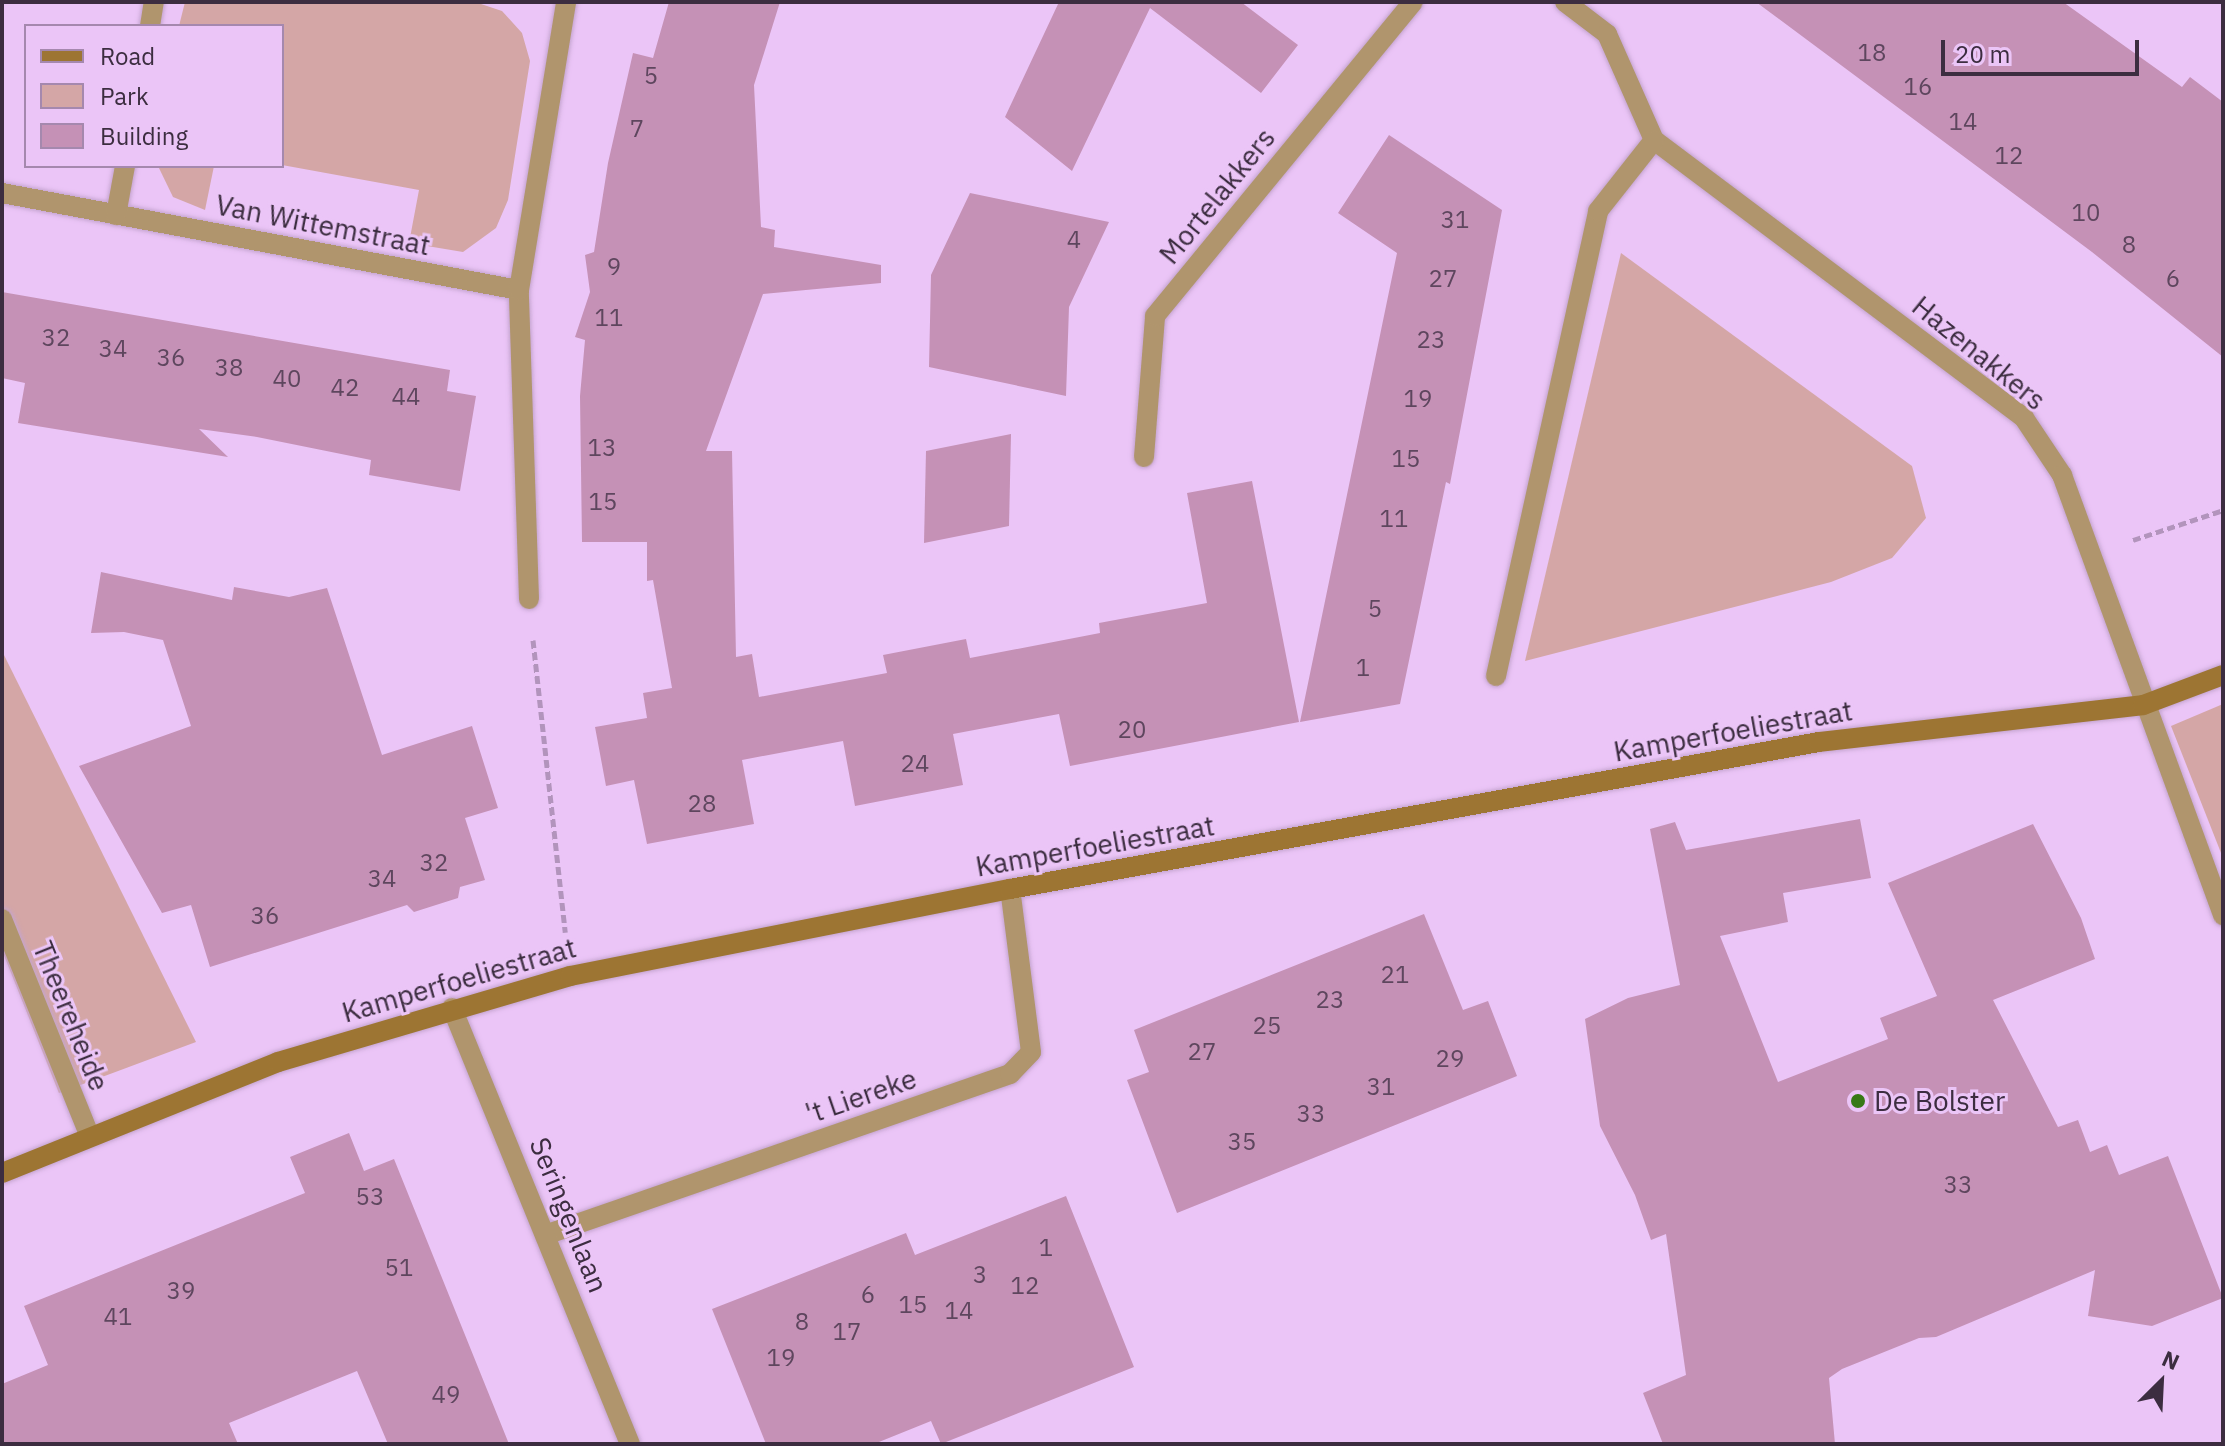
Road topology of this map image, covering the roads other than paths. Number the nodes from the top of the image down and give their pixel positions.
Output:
1 (154, 2) edge
2 (566, 2) edge
3 (1413, 2) edge
4 (1565, 2) edge
5 (150, 24) edge
6 (1654, 140) junction
7 (125, 168) edge
8 (2, 193) edge
9 (116, 215) junction
10 (519, 290) junction
11 (1144, 457) dead end
12 (529, 599) road end
13 (2223, 675) edge
14 (1496, 676) dead end
15 (2143, 705) junction
16 (1010, 889) junction
17 (2223, 916) edge
18 (2, 919) edge
19 (452, 1008) junction
20 (89, 1134) junction
21 (2, 1173) edge
22 (548, 1234) junction
23 (630, 1444) edge

1 - 5 street
2 - 10 street
3 - 11 street, Mortelakkers
4 - 6 street, Hazenakkers
6 - 14 street
6 - 15 street, Hazenakkers
7 - 9 street
8 - 9 street, Van Wittemstraat
9 - 10 street, Van Wittemstraat
10 - 12 street
13 - 15 street, Kamperfoeliestraat
15 - 16 street, Kamperfoeliestraat
15 - 17 street, Hazenakkers
16 - 19 street, Kamperfoeliestraat
16 - 22 street, 't Liereke
18 - 20 street, Theereheide
19 - 20 street, Kamperfoeliestraat
19 - 22 street, Seringenlaan
20 - 21 street, Kamperfoeliestraat
22 - 23 street, Seringenlaan

